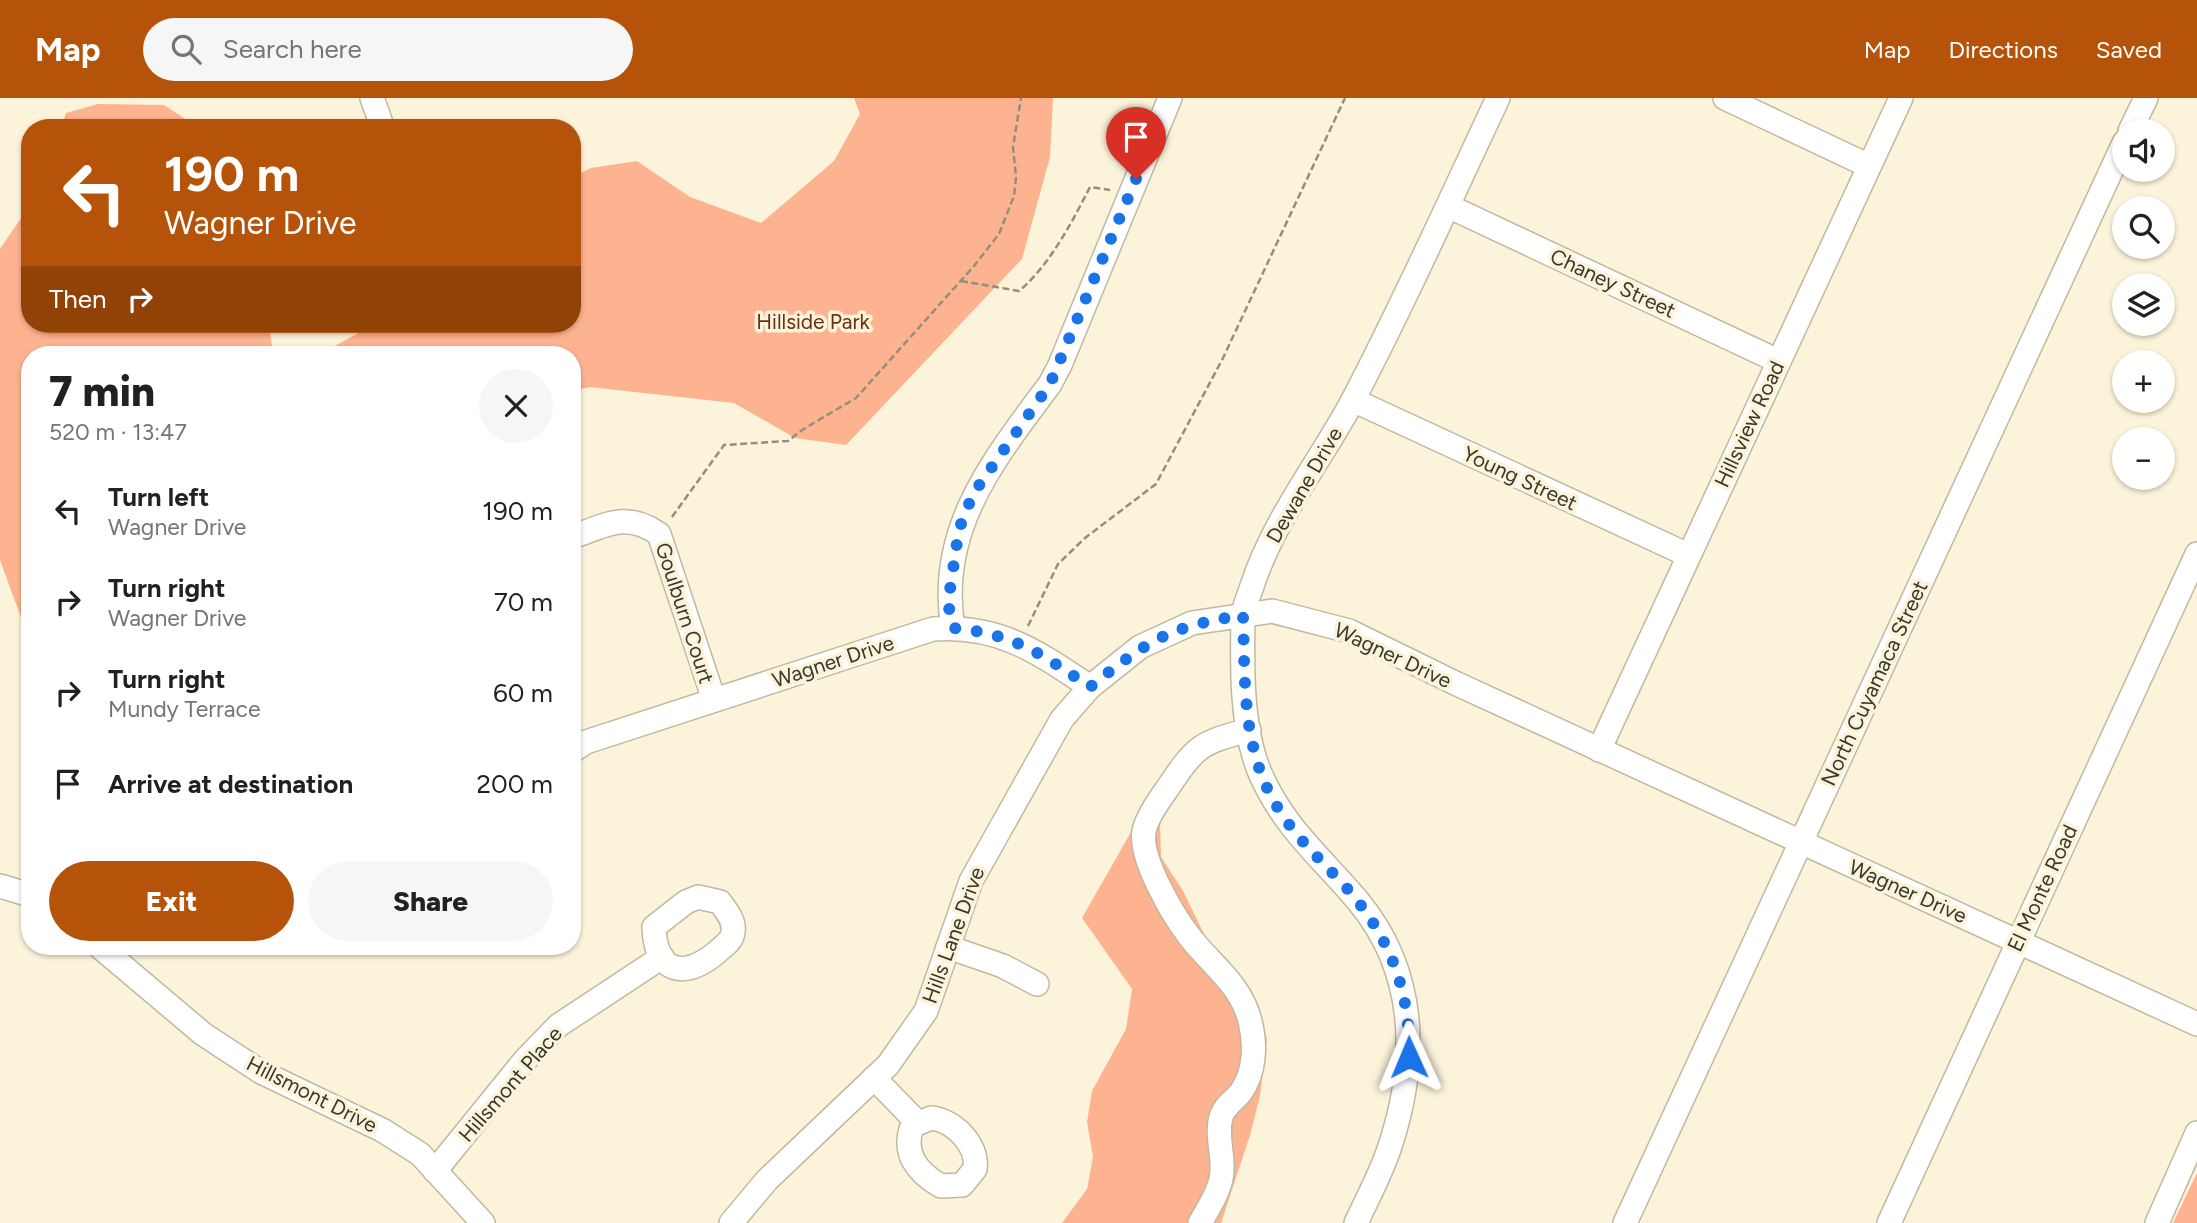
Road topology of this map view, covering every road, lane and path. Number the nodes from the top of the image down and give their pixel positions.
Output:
1 (372, 98) edge
2 (1021, 98) edge
3 (1170, 98) edge
4 (1345, 98) edge
5 (1498, 98) edge
6 (1725, 98) edge
7 (1901, 98) edge
8 (2146, 98) edge
9 (380, 119) edge
10 (2136, 119) edge
11 (1869, 166) junction
12 (2112, 169) edge
13 (1131, 193) junction
14 (1448, 205) junction
15 (961, 281) junction
16 (1778, 361) junction
17 (1353, 400) junction
18 (581, 534) edge
19 (659, 534) junction
20 (2197, 554) edge
21 (1688, 555) junction
22 (1243, 615) junction
23 (953, 628) junction
24 (1020, 642) junction
25 (1090, 687) junction
26 (714, 700) junction
27 (1249, 730) junction
28 (581, 745) edge
29 (1599, 750) junction
30 (1800, 843) junction
31 (0, 886) edge
32 (21, 892) edge
33 (2017, 941) junction
34 (948, 947) junction
35 (109, 955) edge
36 (662, 957) dead end
37 (1037, 984) dead end
38 (2197, 1024) edge
39 (874, 1079) junction
40 (918, 1122) dead end
41 (2197, 1133) edge
42 (435, 1171) junction
43 (483, 1223) edge
44 (731, 1223) edge
45 (1200, 1223) edge
46 (1356, 1223) edge
47 (1625, 1223) edge
48 (1889, 1223) edge
49 (2157, 1223) edge

1 - 9 street
2 - 15 path
3 - 13 street
4 - 24 path
5 - 14 street, Dewane Drive
6 - 11 street
7 - 11 street, Hillsview Road
8 - 10 street
11 - 16 street, Hillsview Road
12 - 30 street, North Cuyamaca Street
13 - 15 path
13 - 23 street
14 - 16 street, Chaney Street
14 - 17 street, Dewane Drive
15 - 19 path
16 - 21 street, Hillsview Road
17 - 21 street, Young Street
17 - 22 street, Dewane Drive
18 - 19 street, Goulburn Court
19 - 26 street, Goulburn Court
20 - 33 street, El Monte Road
21 - 29 street, Hillsview Road
22 - 25 street, Wagner Drive
22 - 27 street, Dewane Drive
22 - 29 street, Wagner Drive
23 - 24 street, Wagner Drive
23 - 26 street, Wagner Drive
24 - 25 street, Wagner Drive
25 - 34 street, Hills Lane Drive
26 - 28 street, Wagner Drive
27 - 45 street
27 - 46 street, Dewane Drive
29 - 30 street, Wagner Drive
30 - 33 street, Wagner Drive
30 - 47 street, North Cuyamaca Street
31 - 32 street
33 - 38 street, Wagner Drive
33 - 48 street, El Monte Road
34 - 37 street
34 - 39 street, Hills Lane Drive
35 - 42 street, Hillsmont Drive
36 - 42 street, Hillsmont Place
39 - 40 street
39 - 44 street, Hills Lane Drive
41 - 49 street
42 - 43 street, Hillsmont Drive

